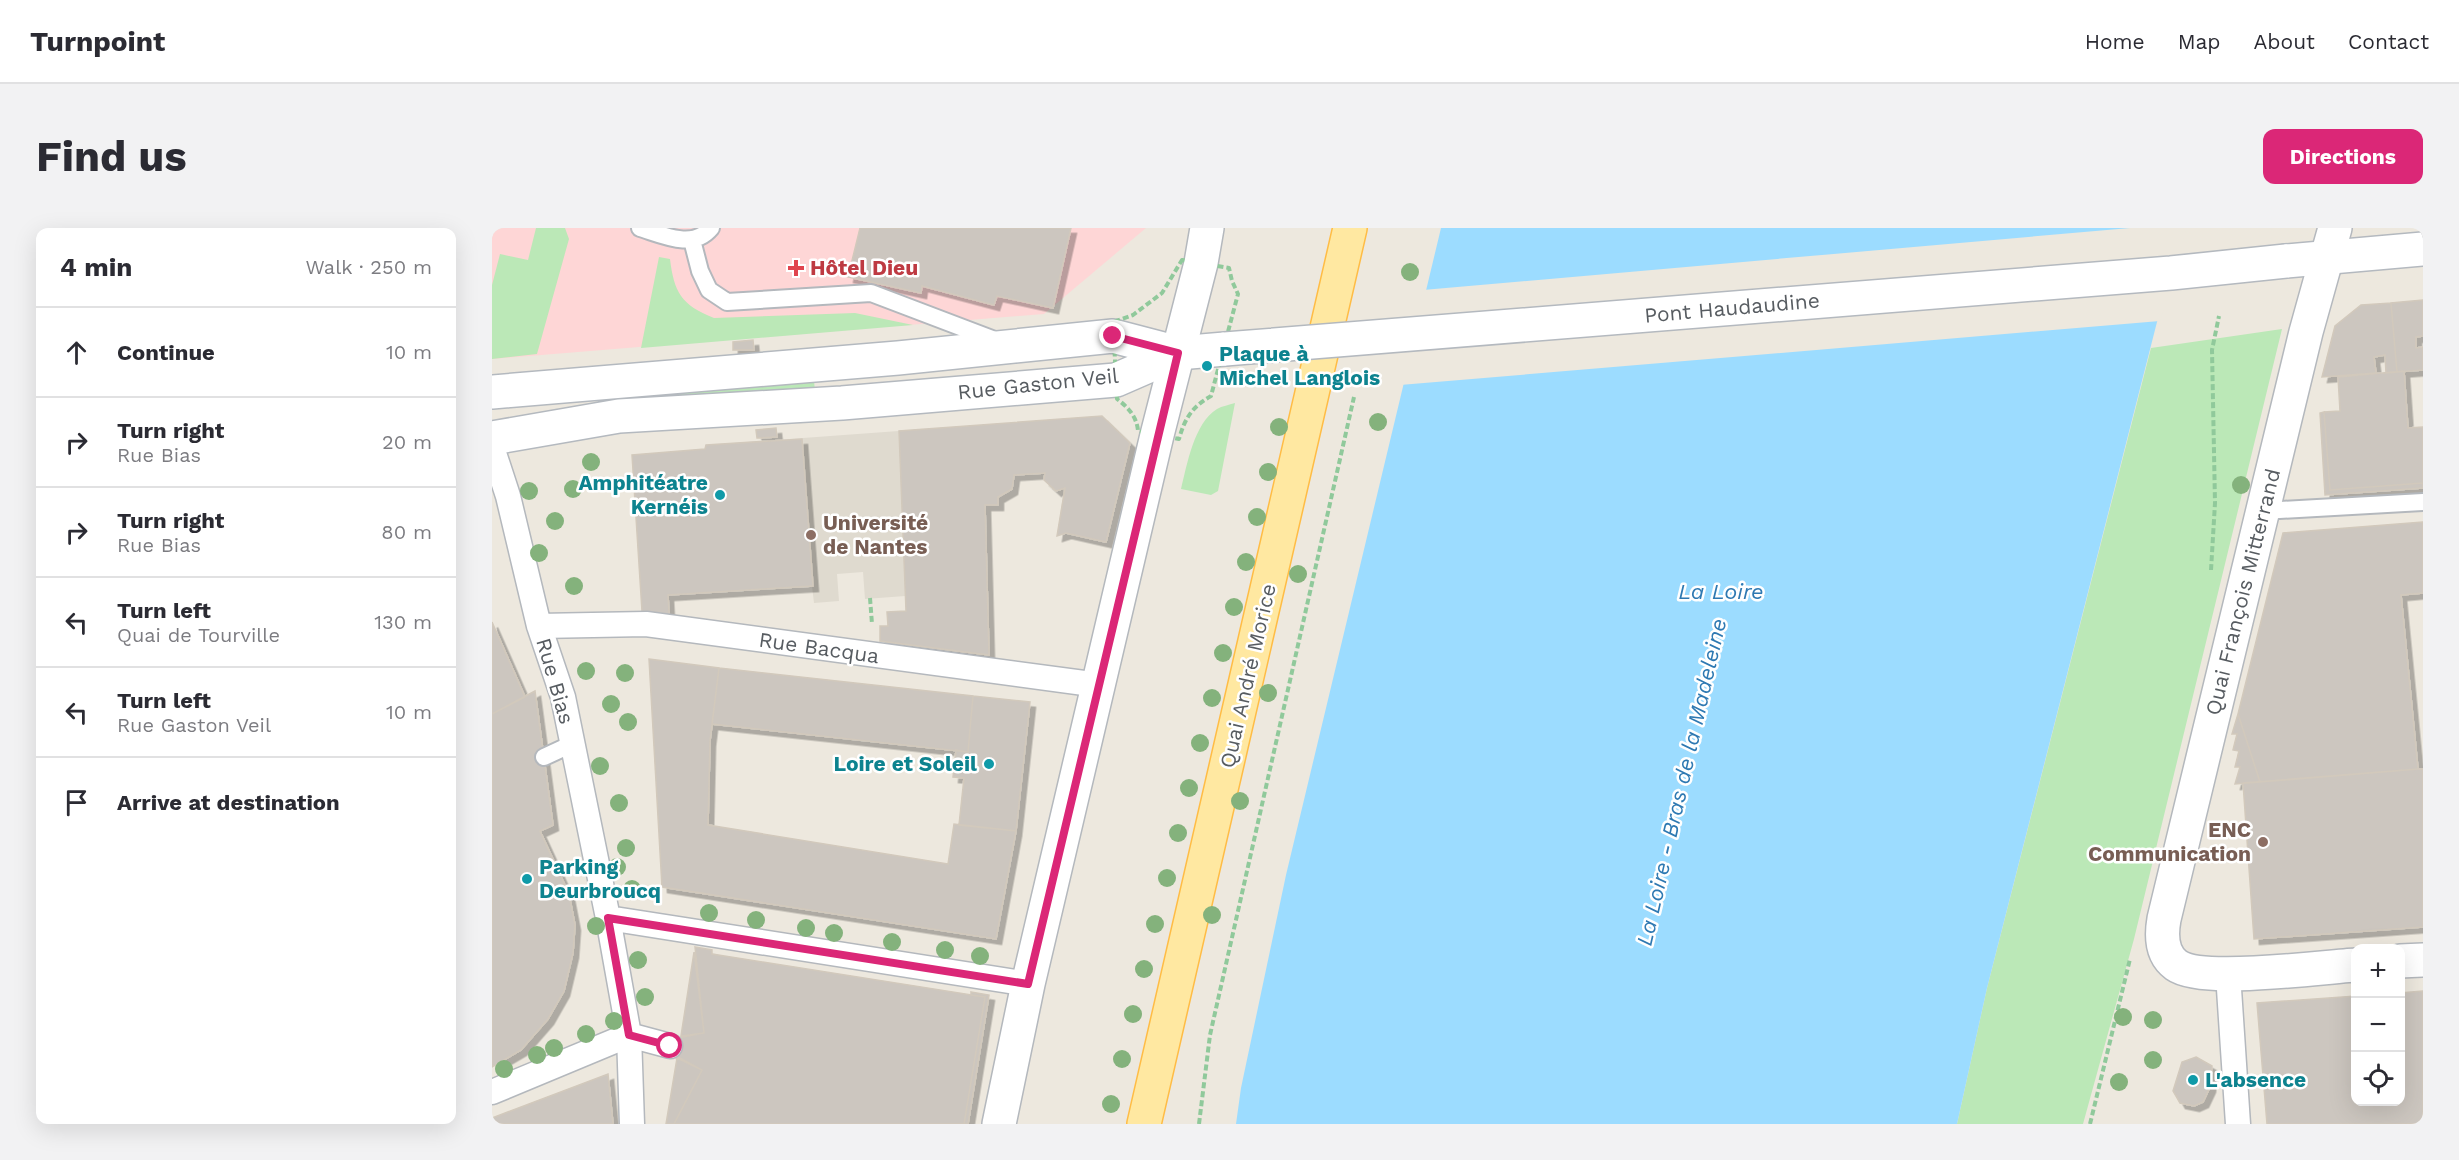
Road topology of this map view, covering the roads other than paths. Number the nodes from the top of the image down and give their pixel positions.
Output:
1 (640, 228) edge
2 (711, 228) edge
3 (1207, 228) edge
4 (1350, 228) edge
5 (692, 240) junction
6 (2331, 243) edge
7 (2423, 249) edge
8 (1011, 347) junction
9 (1194, 352) junction
10 (492, 392) edge
11 (492, 438) edge
12 (492, 447) edge
13 (2423, 502) edge
14 (2263, 511) junction
15 (539, 626) junction
16 (1099, 686) junction
17 (572, 744) junction
18 (544, 757) dead end
19 (608, 918) junction
20 (2423, 960) edge
21 (2405, 961) edge
22 (2351, 964) edge
23 (2228, 974) junction
24 (1028, 984) junction
25 (629, 1035) junction
26 (670, 1046) dead end
27 (492, 1092) edge
28 (632, 1124) edge
29 (999, 1124) edge
30 (1144, 1124) edge
31 (2238, 1124) edge

1 - 5 lane
2 - 5 lane
3 - 9 main road
4 - 30 main road, Quai André Morice
5 - 8 lane
6 - 7 main road, Pont Haudaudine
6 - 9 main road, Pont Haudaudine, bridge
6 - 14 main road, Quai François Mitterrand
8 - 9 main road, Rue Gaston Veil
8 - 10 main road, Rue Gaston Veil
9 - 11 main road, Rue Gaston Veil
9 - 16 main road
12 - 15 street, Rue Bias
13 - 14 lane
14 - 23 main road, Quai François Mitterrand
15 - 16 street, Rue Bacqua
15 - 17 street, Rue Bias
16 - 24 main road
17 - 18 lane
17 - 19 street, Rue Bias
19 - 24 street
19 - 25 street, Rue Bias
20 - 21 main road
22 - 23 main road
23 - 31 street
24 - 29 main road
25 - 26 street
25 - 27 street
25 - 28 street, Rue Bias

